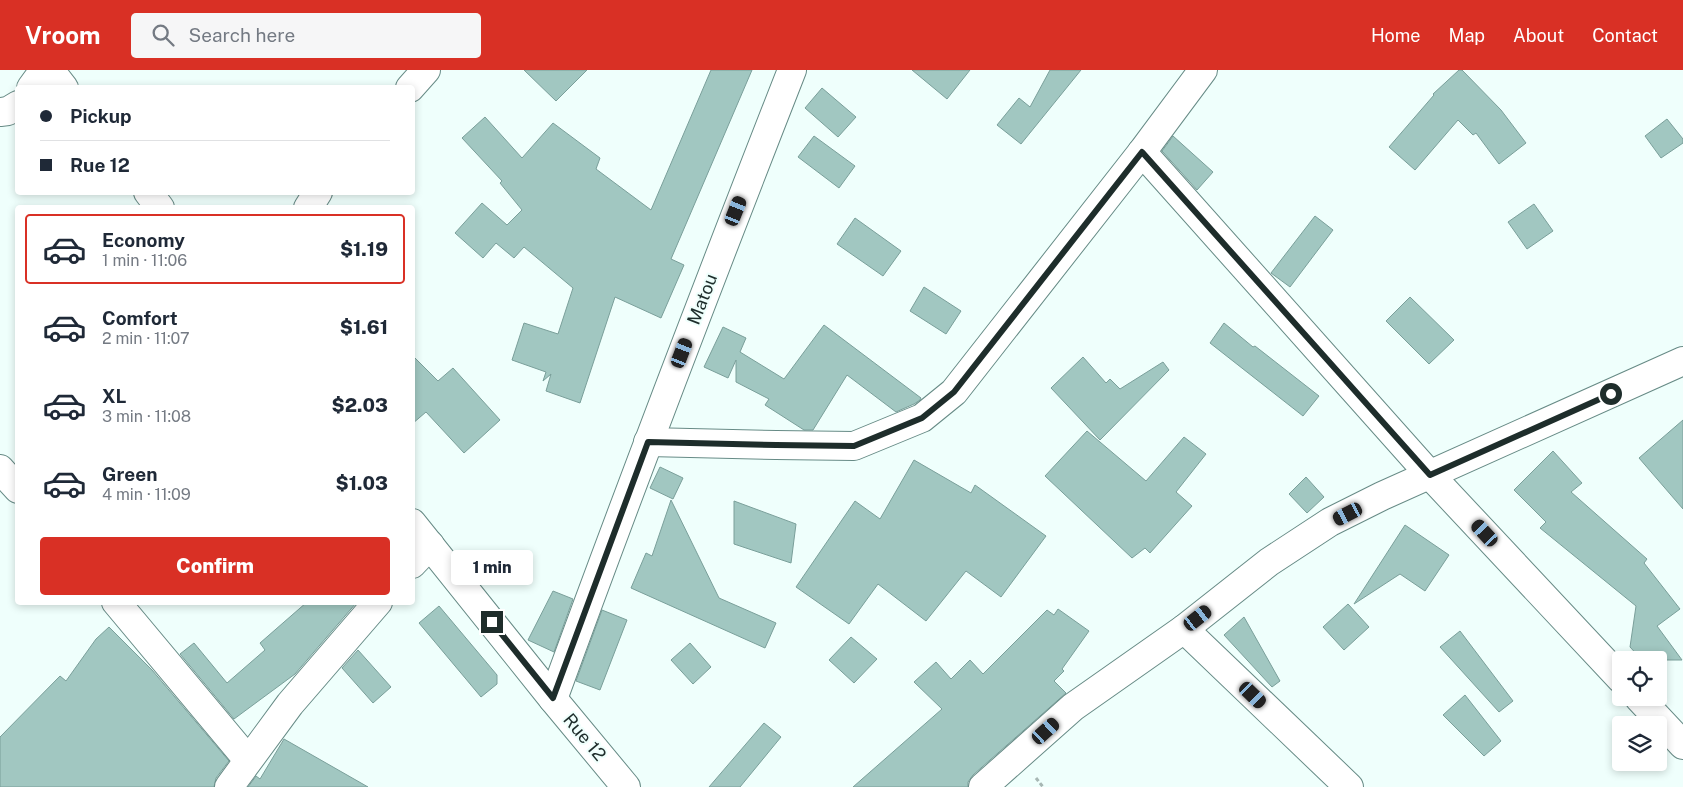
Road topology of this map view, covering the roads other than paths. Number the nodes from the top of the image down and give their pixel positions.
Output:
1 (44, 70) edge
2 (50, 70) edge
3 (426, 70) edge
4 (792, 70) edge
5 (1203, 70) edge
6 (33, 85) edge
7 (62, 85) edge
8 (413, 85) edge
9 (15, 107) edge
10 (0, 112) edge
11 (1142, 152) junction
12 (1683, 361) edge
13 (648, 442) junction
14 (0, 469) edge
15 (1430, 475) junction
16 (15, 485) edge
17 (415, 534) edge
18 (421, 555) edge
19 (119, 605) edge
20 (375, 605) edge
21 (1184, 629) junction
22 (1612, 669) edge
23 (553, 698) junction
24 (1647, 706) edge
25 (1683, 744) edge
26 (248, 760) junction
27 (229, 787) edge
28 (626, 787) edge
29 (983, 787) edge
30 (1349, 787) edge

1 - 6 street
2 - 7 street
3 - 8 street
4 - 13 street, Matou
5 - 11 street
9 - 10 street
11 - 13 street
11 - 15 street
12 - 15 street
13 - 23 street, Matou
14 - 16 street
15 - 21 street
15 - 22 street
17 - 18 street, Rue 12
18 - 23 street, Rue 12
19 - 26 street
20 - 26 street
21 - 29 street
21 - 30 street
23 - 28 street, Rue 12
24 - 25 street
26 - 27 street

